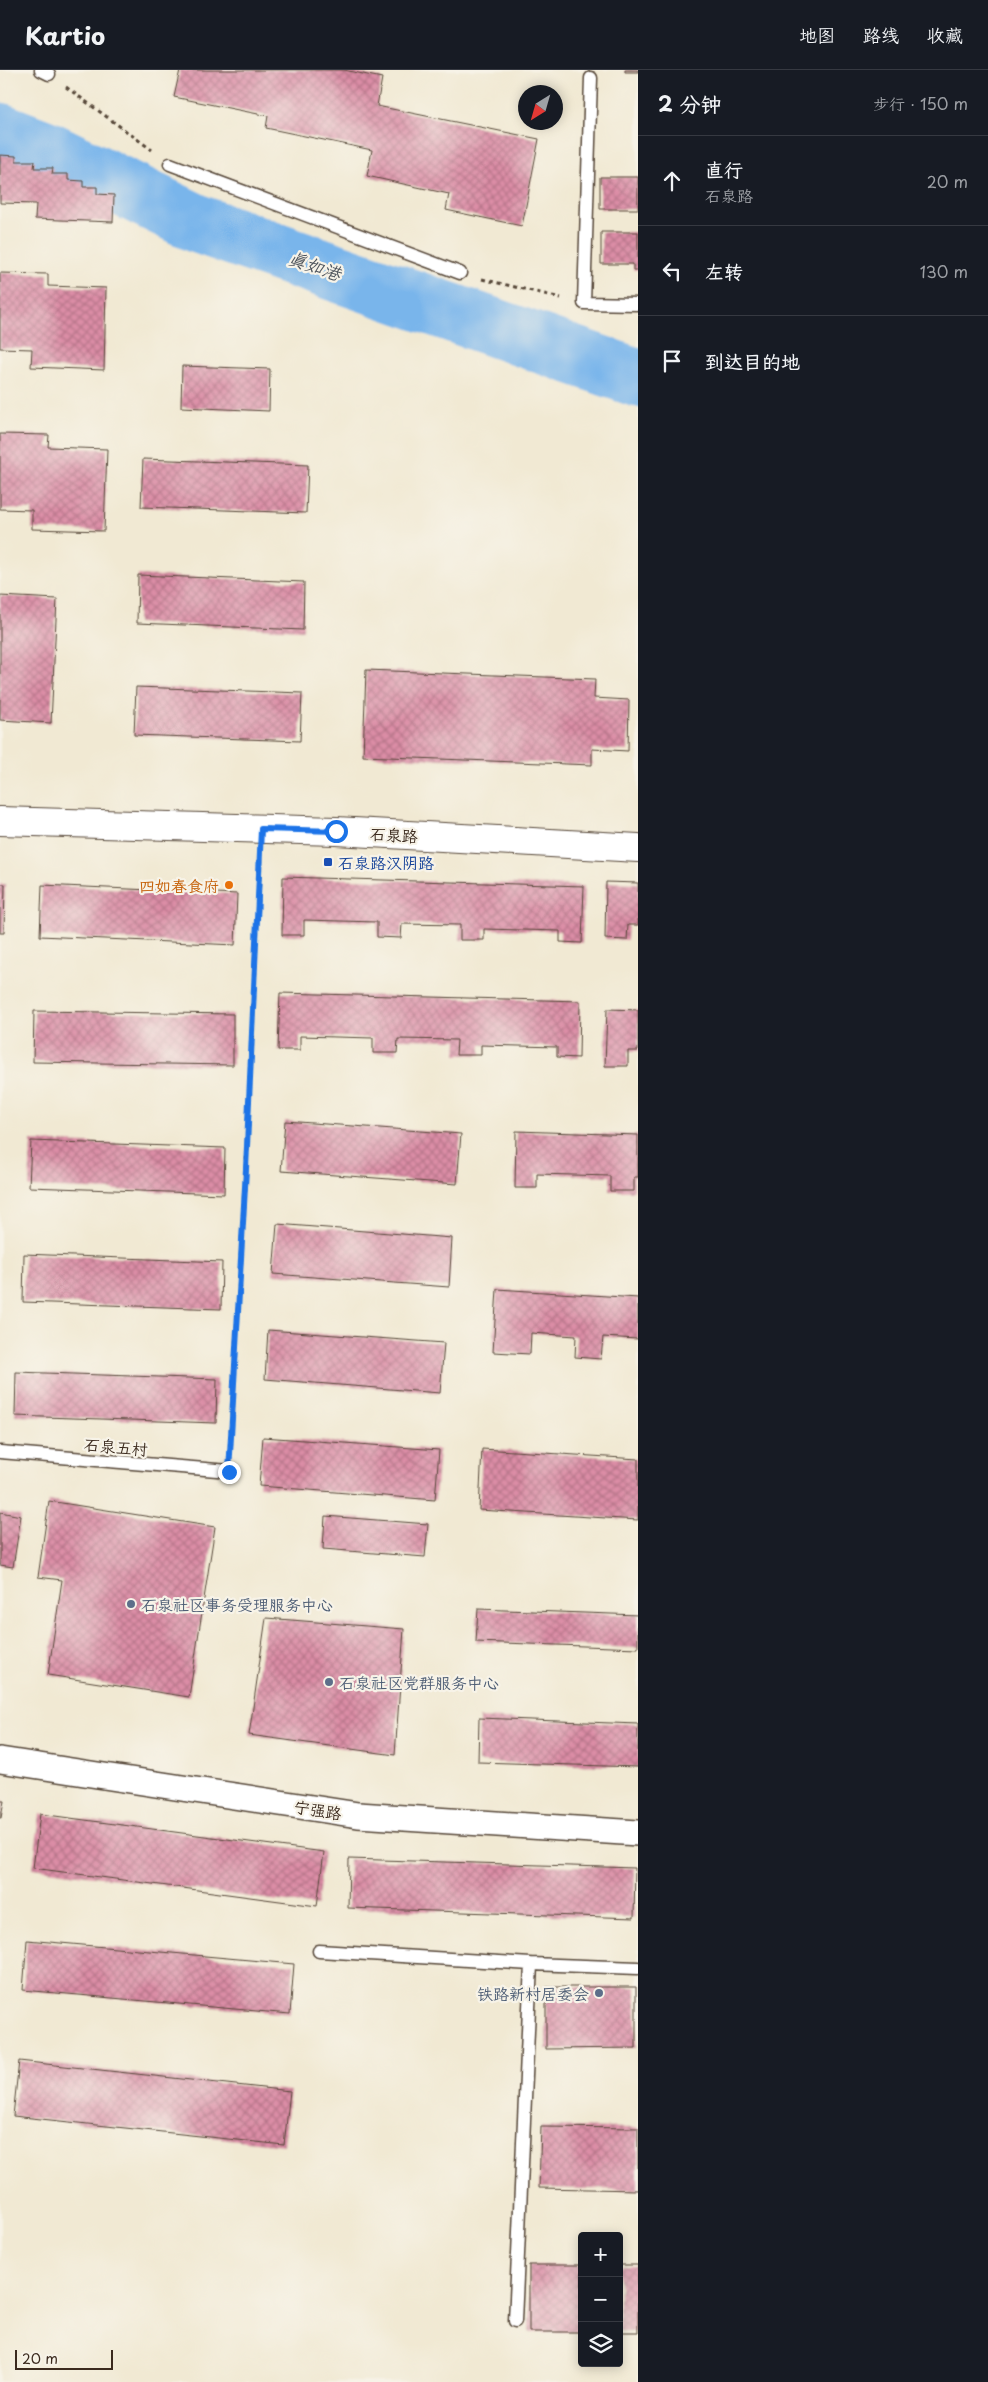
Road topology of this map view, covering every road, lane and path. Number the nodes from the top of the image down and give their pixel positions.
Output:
1 (45, 72) edge
2 (591, 78) dead end
3 (170, 164) joint
4 (460, 274) joint
5 (584, 303) junction
6 (638, 304) edge
7 (0, 821) edge
8 (261, 829) junction
9 (638, 848) edge
10 (0, 1452) edge
11 (229, 1472) joint
12 (0, 1760) edge
13 (638, 1833) edge
14 (319, 1951) dead end
15 (531, 1964) junction
16 (638, 1968) edge
17 (515, 2321) dead end

1 - 3 path
2 - 5 lane
3 - 4 lane
4 - 5 path
5 - 6 lane
7 - 8 street, 石泉路
8 - 9 street, 石泉路
8 - 11 path
10 - 11 lane, 石泉五村
12 - 13 street, 宁强路
14 - 15 lane
15 - 16 lane
15 - 17 lane

